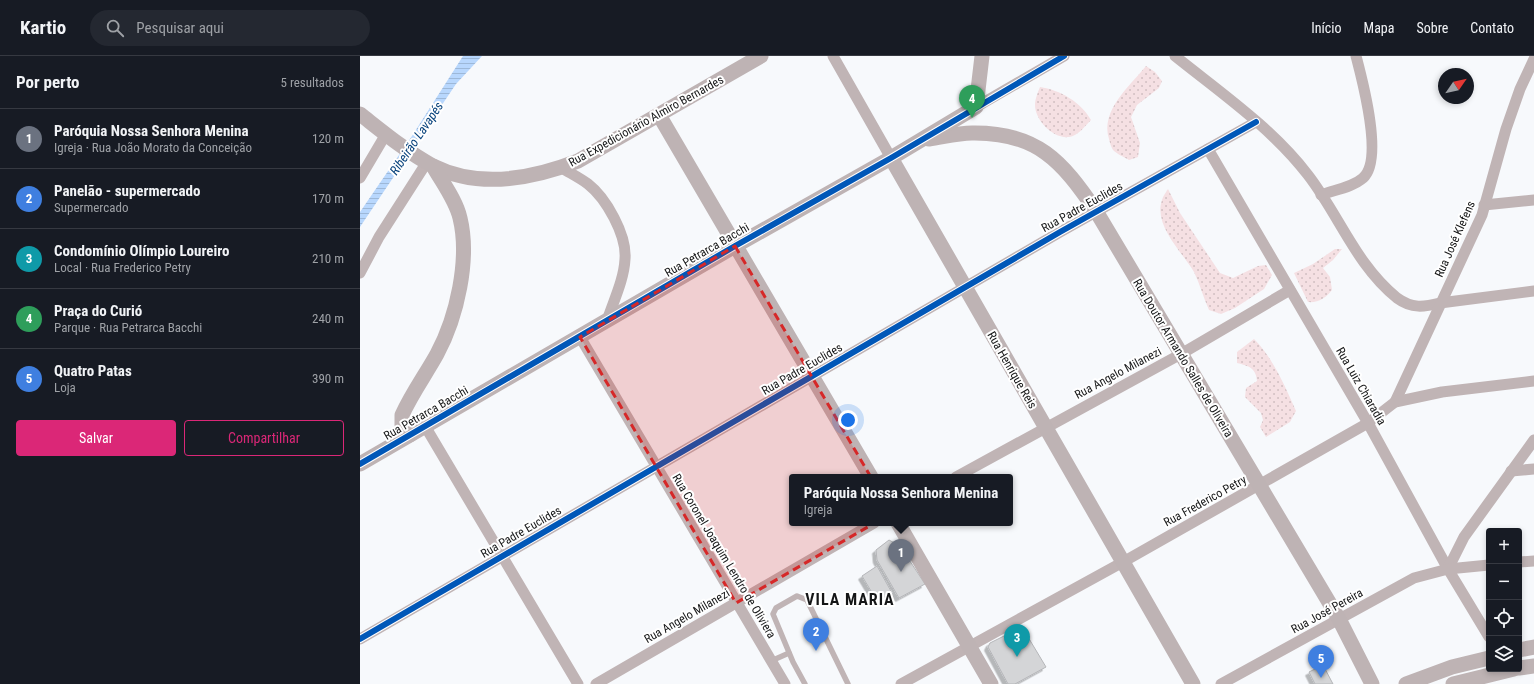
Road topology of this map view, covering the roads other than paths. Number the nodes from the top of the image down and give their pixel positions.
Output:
1 (761, 56) edge
2 (832, 56) edge
3 (982, 56) edge
4 (1064, 56) edge
5 (1175, 56) edge
6 (1356, 56) edge
7 (1534, 58) edge
8 (976, 107) junction
9 (360, 114) edge
10 (659, 114) junction
11 (1256, 122) junction
12 (386, 134) junction
13 (922, 140) junction
14 (1208, 150) junction
15 (892, 158) junction
16 (426, 161) junction
17 (562, 168) junction
18 (360, 178) edge
19 (1321, 195) junction
20 (1534, 200) edge
21 (1484, 205) junction
22 (1096, 211) junction
23 (735, 246) junction
24 (360, 273) edge
25 (965, 287) junction
26 (1290, 290) junction
27 (1534, 291) edge
28 (1440, 302) junction
29 (607, 321) junction
30 (580, 338) junction
31 (1181, 354) junction
32 (811, 377) junction
33 (1534, 381) edge
34 (1395, 402) junction
35 (402, 415) junction
36 (1368, 423) junction
37 (426, 426) junction
38 (1046, 427) junction
39 (410, 435) junction
40 (1534, 440) edge
41 (381, 452) junction
42 (360, 464) edge
43 (656, 466) junction
44 (1534, 469) edge
45 (1511, 471) junction
46 (869, 474) edge
47 (961, 474) edge
48 (1258, 486) junction
49 (869, 526) edge
50 (900, 526) edge
51 (501, 556) junction
52 (1534, 561) edge
53 (1123, 562) junction
54 (1522, 562) edge
55 (1486, 565) edge
56 (1448, 568) junction
57 (736, 603) junction
58 (1339, 619) junction
59 (1488, 636) edge
60 (360, 639) edge
61 (969, 646) junction
62 (1534, 647) edge
63 (1522, 649) edge
64 (789, 653) junction
65 (1486, 659) edge
66 (771, 661) junction
67 (1534, 666) edge
68 (1522, 668) edge
69 (1503, 672) edge
70 (578, 684) edge
71 (596, 684) edge
72 (785, 684) edge
73 (805, 684) edge
74 (848, 684) edge
75 (901, 684) edge
76 (990, 684) edge
77 (1193, 684) edge
78 (1221, 684) edge
79 (1372, 684) edge
80 (1406, 684) edge
81 (1457, 684) edge

1 - 10 street, Rua Expedicionário Almiro Bernardes
2 - 15 street, Rua Henrique Reis
3 - 8 street
4 - 8 street, Rua Petrarca Bacchi
5 - 11 street
6 - 19 street
7 - 21 street, Rua José Klefens
8 - 13 street, Rua Petrarca Bacchi
9 - 12 street
10 - 17 street, Rua Expedicionário Almiro Bernardes
10 - 23 street
11 - 14 street, Rua Padre Euclides
11 - 19 street
12 - 16 street
12 - 18 street
13 - 15 street, Rua Petrarca Bacchi
13 - 22 street, Rua Doutor Armando Salles de Oliveira
14 - 22 street, Rua Padre Euclides
14 - 26 street, Rua Luiz Chiaradia
15 - 23 street, Rua Petrarca Bacchi
15 - 25 street, Rua Henrique Reis
16 - 17 street, Rua Expedicionário Almiro Bernardes
16 - 24 street
16 - 35 street
17 - 29 street
19 - 28 street
20 - 21 street
21 - 28 street, Rua José Klefens
22 - 25 street, Rua Padre Euclides
22 - 31 street, Rua Doutor Armando Salles de Oliveira
23 - 29 street, Rua Petrarca Bacchi
23 - 32 street
25 - 32 street, Rua Padre Euclides
25 - 38 street, Rua Henrique Reis
26 - 31 street, Rua Angelo Milanezi
26 - 36 street, Rua Luiz Chiaradia
27 - 28 street
28 - 34 street, Rua José Klefens
29 - 30 street, Rua Petrarca Bacchi
30 - 37 street, Rua Petrarca Bacchi
30 - 43 street, Rua Coronel Joaquim Lendro de Oliviera
31 - 38 street, Rua Angelo Milanezi
31 - 48 street, Rua Doutor Armando Salles de Oliveira
32 - 43 street, Rua Padre Euclides
32 - 46 street
33 - 34 street, Rua Frederico Petry
34 - 36 street, Rua Frederico Petry
35 - 39 street
35 - 41 street
36 - 48 street, Rua Frederico Petry
36 - 56 street, Rua Luiz Chiaradia
37 - 39 street, Rua Petrarca Bacchi
37 - 51 street
38 - 47 street, Rua Angelo Milanezi
38 - 53 street, Rua Henrique Reis
39 - 41 street, Rua Petrarca Bacchi
40 - 45 street
41 - 42 street, Rua Petrarca Bacchi
43 - 51 street, Rua Padre Euclides
43 - 57 street, Rua Coronel Joaquim Lendro de Oliviera
44 - 45 street
45 - 56 street
48 - 53 street, Rua Frederico Petry
48 - 58 street, Rua Doutor Armando Salles de Oliveira
49 - 57 street, Rua Angelo Milanezi
50 - 61 street
51 - 60 street, Rua Padre Euclides
51 - 70 street
52 - 54 street
53 - 61 street, Rua Frederico Petry
53 - 77 street, Rua Henrique Reis
55 - 56 street, Rua José Pereira
56 - 58 street, Rua José Pereira
56 - 59 street, Rua Luiz Chiaradia
57 - 66 street, Rua Coronel Joaquim Lendro de Oliviera
57 - 71 street, Rua Angelo Milanezi
58 - 78 street, Rua José Pereira
58 - 79 street, Rua Doutor Armando Salles de Oliveira
61 - 75 street, Rua Frederico Petry
61 - 76 street
62 - 63 street
64 - 66 lane
64 - 73 lane
64 - 74 lane
65 - 80 street
66 - 72 street, Rua Coronel Joaquim Lendro de Oliviera
67 - 68 street
69 - 81 street

